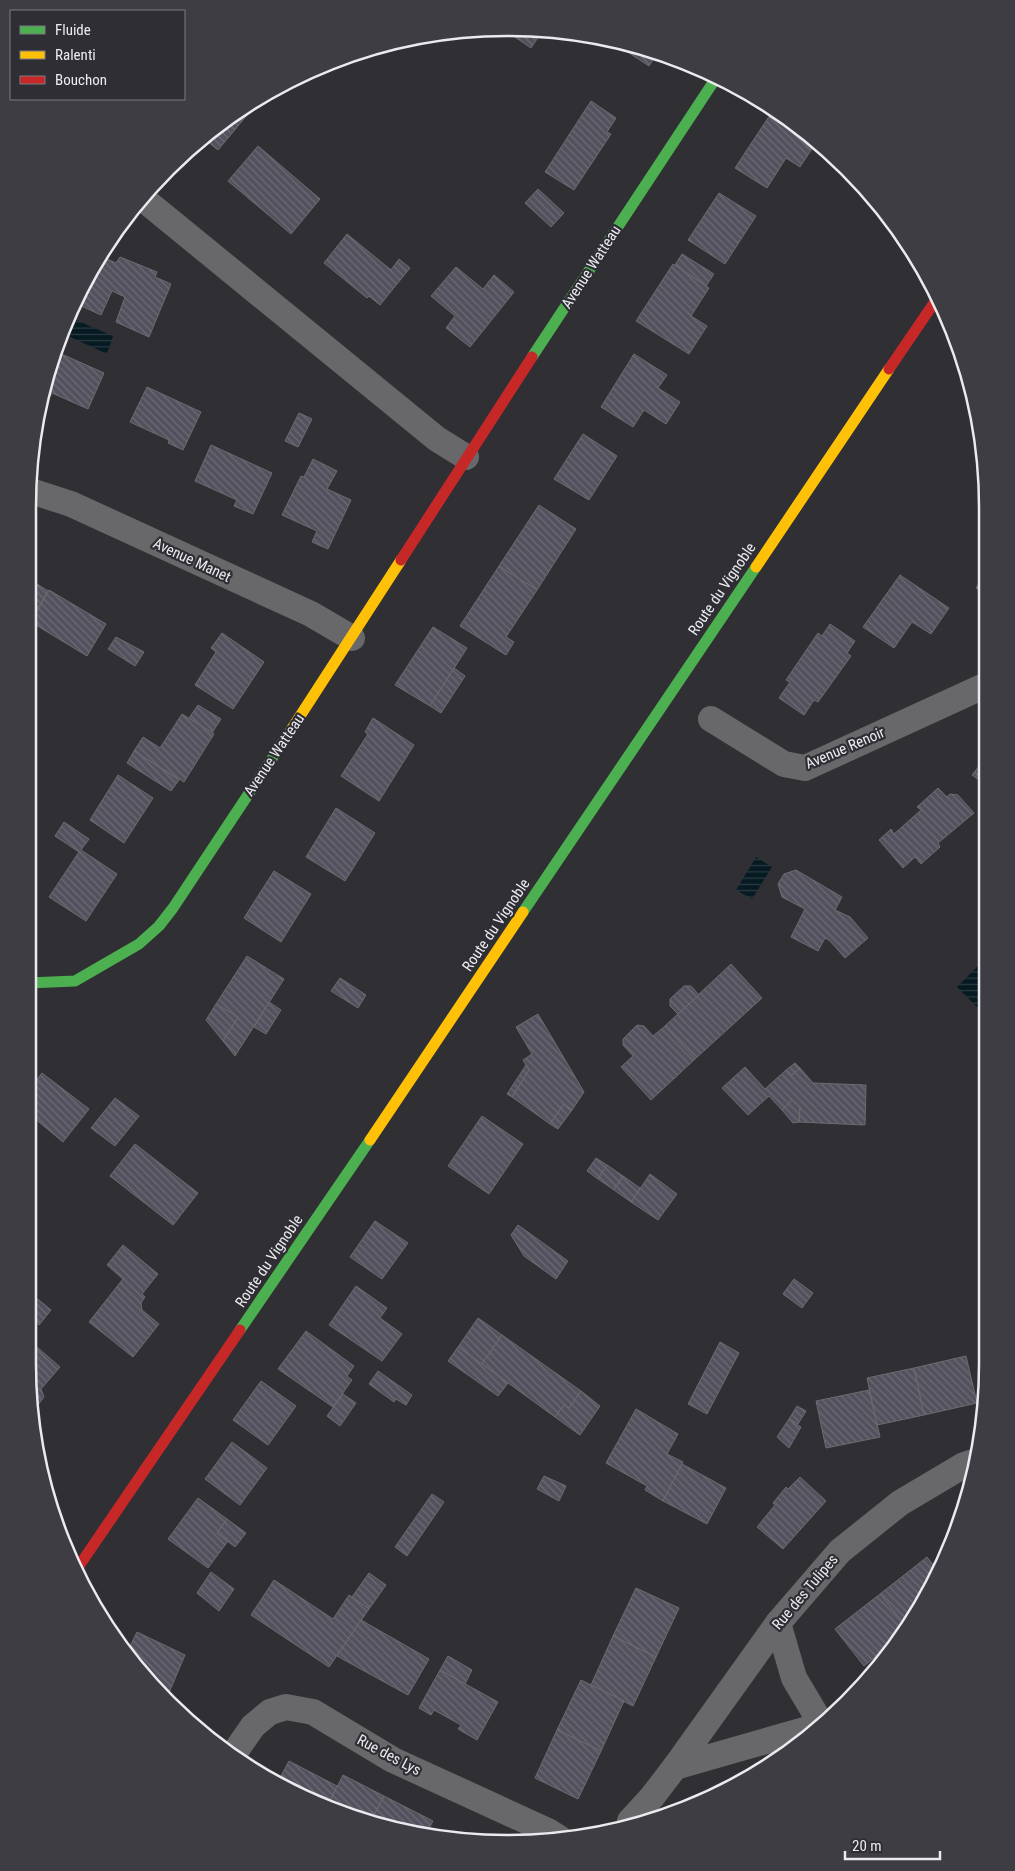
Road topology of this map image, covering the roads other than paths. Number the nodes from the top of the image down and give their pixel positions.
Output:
1 (712, 83) edge
2 (148, 203) edge
3 (933, 305) edge
4 (466, 457) junction
5 (36, 493) edge
6 (352, 638) junction
7 (979, 688) edge
8 (711, 719) dead end
9 (36, 983) edge
10 (968, 1464) edge
11 (81, 1563) edge
12 (778, 1623) junction
13 (818, 1718) edge
14 (802, 1731) edge
15 (238, 1749) edge
16 (675, 1767) junction
17 (633, 1818) edge
18 (551, 1833) edge

1 - 4 street, Avenue Watteau
2 - 4 street
3 - 11 street, Route du Vignoble
4 - 6 street, Avenue Watteau
5 - 6 street, Avenue Manet
6 - 9 street, Avenue Watteau
7 - 8 street, Avenue Renoir
10 - 12 street, Rue des Tulipes
12 - 13 street
12 - 16 street, Rue des Tulipes
14 - 16 street
15 - 18 street, Rue des Lys
16 - 17 street, Rue des Tulipes

